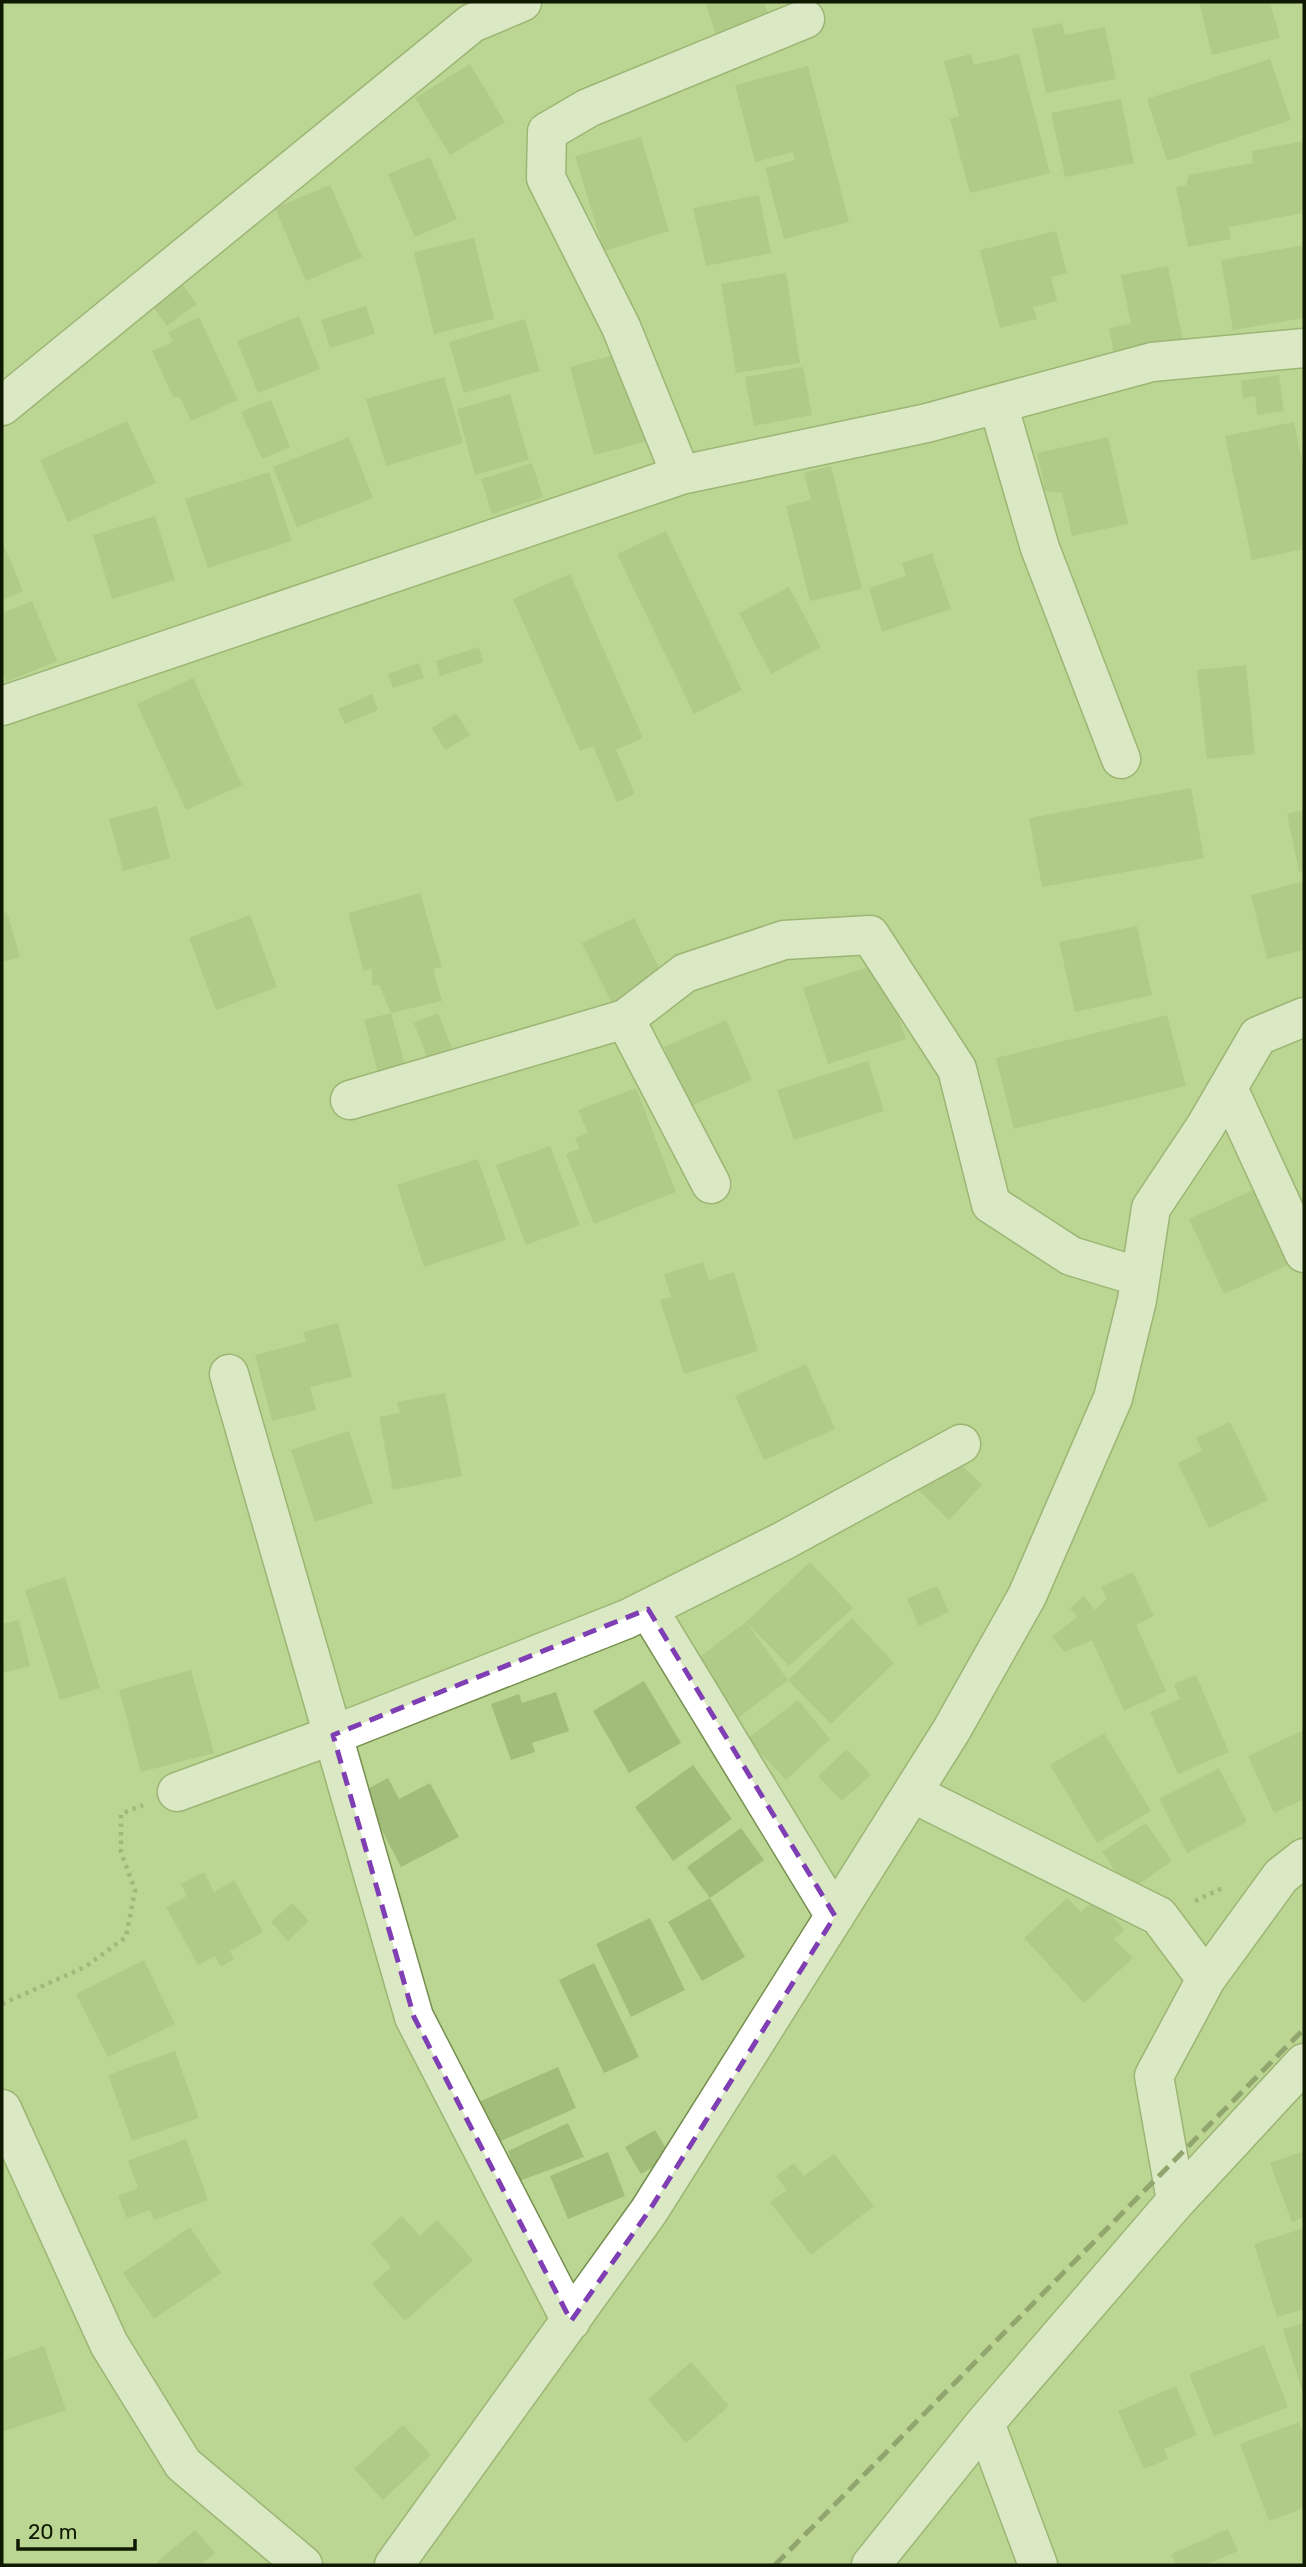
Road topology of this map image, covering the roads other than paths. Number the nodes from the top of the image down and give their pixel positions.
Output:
1 (522, 2) edge
2 (805, 19) dead end
3 (1304, 348) edge
4 (998, 404) junction
5 (2, 406) edge
6 (681, 475) junction
7 (2, 706) edge
8 (1121, 759) dead end
9 (1304, 1017) edge
10 (625, 1019) junction
11 (1228, 1088) junction
12 (350, 1100) dead end
13 (711, 1184) dead end
14 (1304, 1252) edge
15 (1140, 1277) junction
16 (229, 1374) dead end
17 (961, 1444) dead end
18 (648, 1609) junction
19 (333, 1735) junction
20 (177, 1791) road end
21 (912, 1793) junction
22 (1304, 1858) edge
23 (835, 1916) junction
24 (1206, 1979) junction
25 (1304, 2063) edge
26 (2, 2109) edge
27 (1176, 2201) junction
28 (571, 2321) junction
29 (985, 2423) junction
30 (303, 2565) edge
31 (394, 2565) edge
32 (871, 2565) edge
33 (1038, 2565) edge

1 - 5 street
2 - 6 street
3 - 4 street
4 - 6 street
4 - 8 street
6 - 7 street
9 - 11 street
10 - 12 street
10 - 13 street
10 - 15 street
11 - 14 street
11 - 15 street
15 - 21 street
16 - 19 street
17 - 18 street
18 - 19 street
18 - 23 street
19 - 20 street
19 - 28 street
21 - 23 street
21 - 24 street
22 - 24 street
23 - 28 street
24 - 27 street
25 - 27 street
26 - 30 street
27 - 29 street
28 - 31 street
29 - 32 street
29 - 33 street

